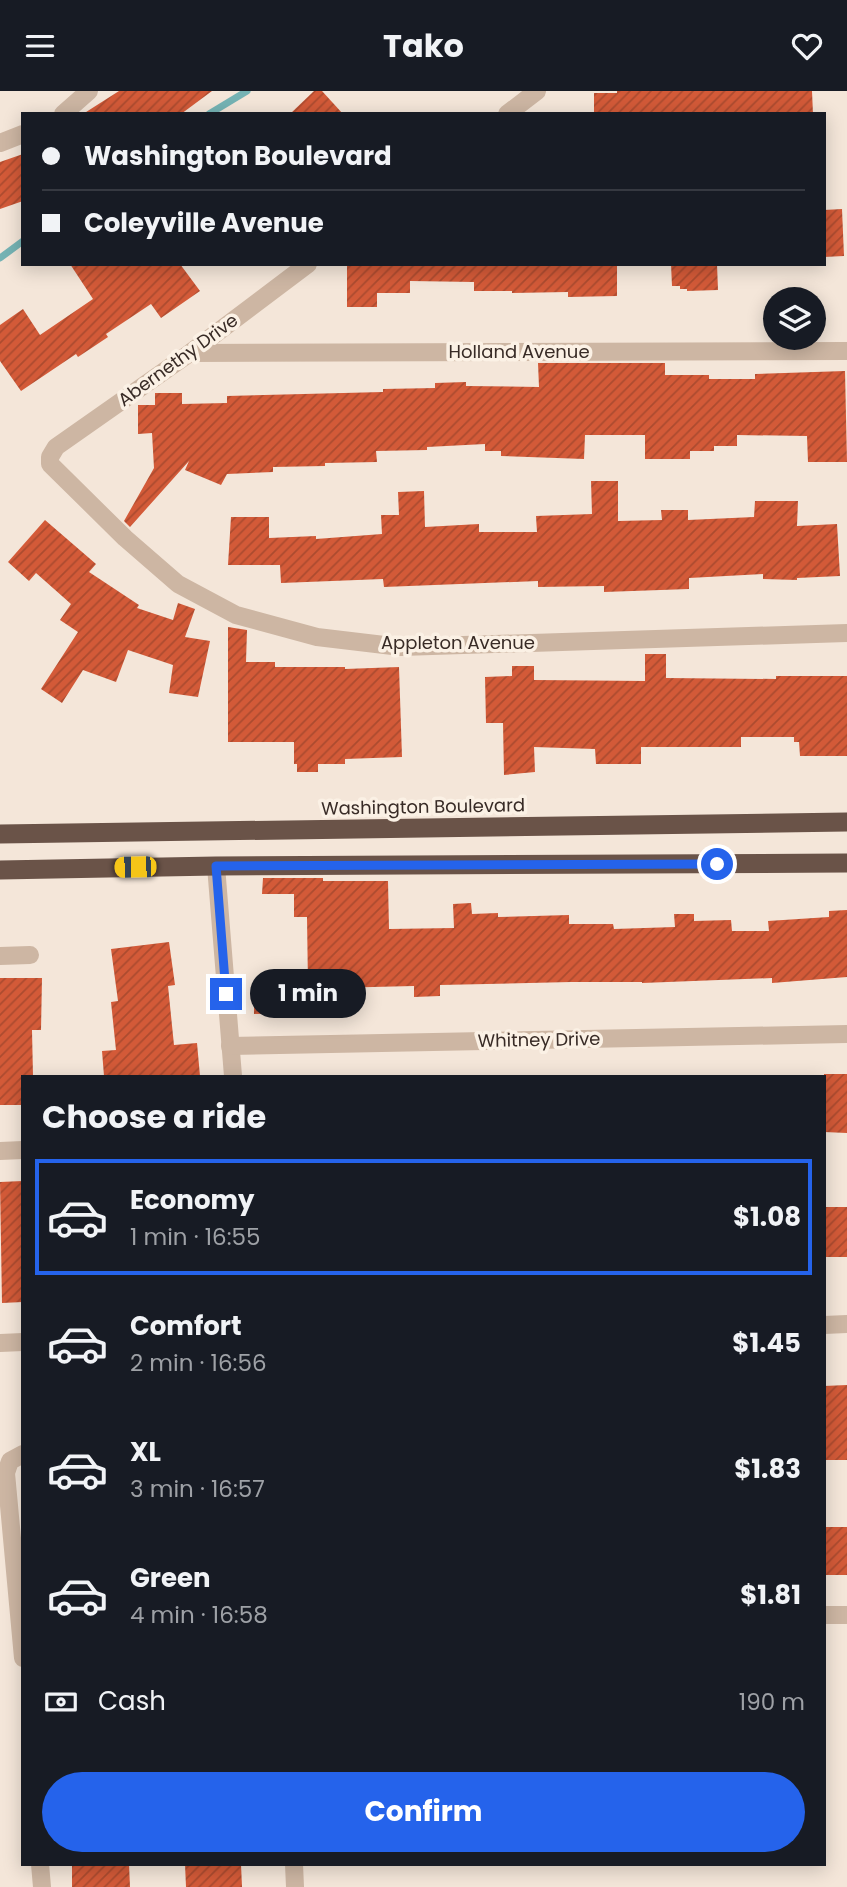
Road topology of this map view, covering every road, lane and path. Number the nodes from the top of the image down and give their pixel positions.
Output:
1 (89, 91) edge
2 (537, 91) edge
3 (65, 112) edge
4 (510, 112) edge
5 (21, 135) edge
6 (0, 143) edge
7 (305, 266) edge
8 (847, 351) edge
9 (190, 353) junction
10 (50, 457) joint
11 (847, 633) edge
12 (847, 822) edge
13 (0, 834) edge
14 (847, 863) edge
15 (216, 866) junction
16 (0, 870) edge
17 (30, 955) dead end
18 (0, 956) edge
19 (847, 1034) edge
20 (230, 1046) junction
21 (233, 1075) edge
22 (21, 1150) edge
23 (0, 1151) edge
24 (847, 1324) edge
25 (826, 1325) edge
26 (21, 1342) edge
27 (0, 1343) edge
28 (21, 1455) edge
29 (826, 1615) edge
30 (847, 1615) edge
31 (21, 1636) edge
32 (40, 1866) edge
33 (295, 1866) edge
34 (43, 1887) edge
35 (295, 1887) edge

1 - 3 street
2 - 4 street
5 - 6 street
7 - 9 street, Abernethy Drive
8 - 9 street, Holland Avenue
9 - 10 street, Abernethy Drive
10 - 11 street, Appleton Avenue
12 - 13 highway, Washington Boulevard
14 - 15 highway
15 - 16 highway
15 - 20 street
17 - 18 street
19 - 20 street, Whitney Drive
20 - 21 street
22 - 23 street
24 - 25 street
26 - 27 street
28 - 31 street
29 - 30 street
32 - 34 street
33 - 35 street

